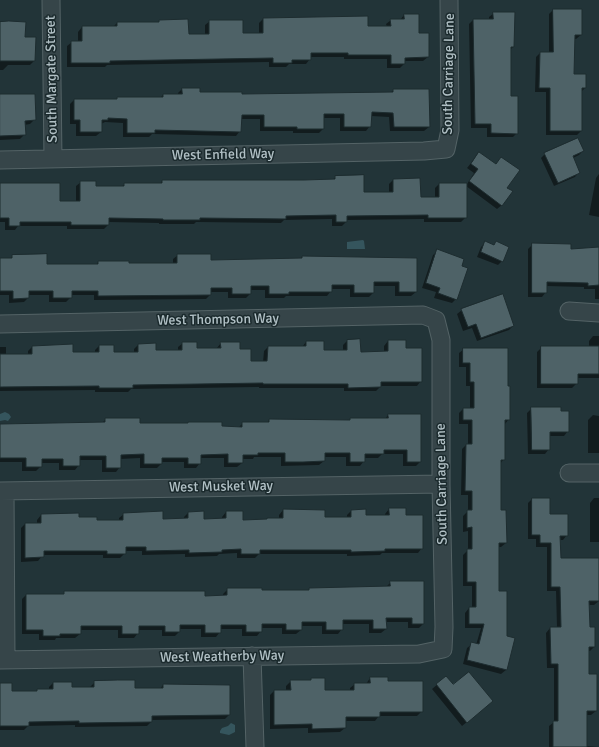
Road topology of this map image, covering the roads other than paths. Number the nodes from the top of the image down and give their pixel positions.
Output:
1 (52, 0) edge
2 (449, 0) edge
3 (446, 149) joint
4 (53, 159) junction
5 (0, 160) edge
6 (569, 311) dead end
7 (599, 313) edge
8 (436, 320) joint
9 (0, 324) edge
10 (569, 473) dead end
11 (599, 473) edge
12 (441, 484) junction
13 (2, 491) edge
14 (443, 649) joint
15 (252, 656) junction
16 (3, 660) edge
17 (255, 747) edge

1 - 4 street, South Margate Street
2 - 3 street, South Carriage Lane
3 - 4 street, West Enfield Way
4 - 5 street, West Enfield Way
6 - 7 street
8 - 9 street, West Thompson Way
8 - 12 street, South Carriage Lane
10 - 11 street
12 - 13 street, West Musket Way
12 - 14 street, South Carriage Lane
13 - 16 street
14 - 15 street, West Weatherby Way
15 - 16 street, West Weatherby Way
15 - 17 street

